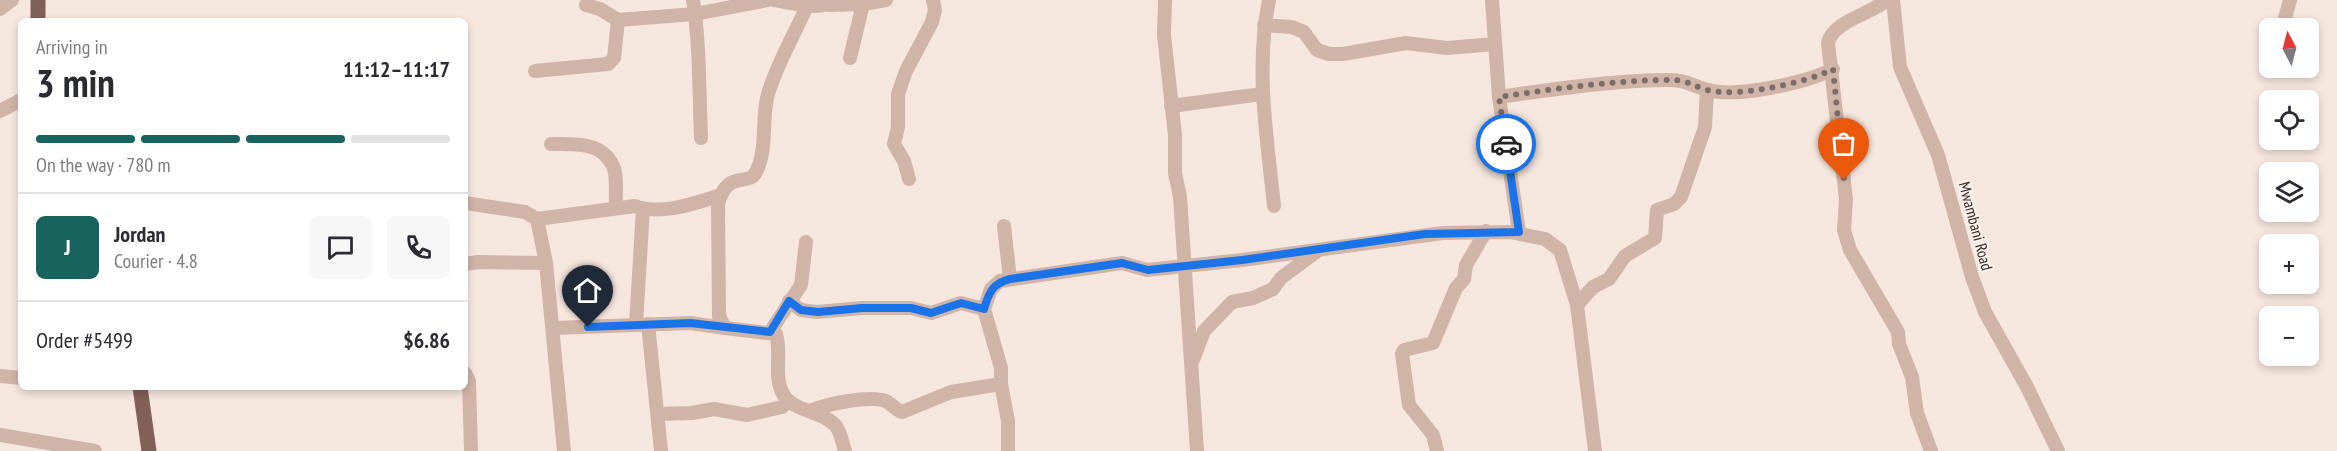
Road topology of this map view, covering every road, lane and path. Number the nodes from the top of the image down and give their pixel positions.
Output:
1 (12, 0) edge
2 (38, 0) edge
3 (768, 0) edge
4 (774, 0) edge
5 (886, 0) edge
6 (933, 0) edge
7 (1165, 0) edge
8 (1269, 0) edge
9 (1492, 0) edge
10 (1887, 0) edge
11 (1893, 0) edge
12 (2290, 0) edge
13 (834, 2) edge
14 (863, 4) junction
15 (586, 6) dead end
16 (807, 6) junction
17 (694, 7) edge
18 (0, 9) edge
19 (38, 18) edge
20 (2285, 18) dead end
21 (618, 20) junction
22 (1264, 25) junction
23 (1495, 44) junction
24 (850, 58) dead end
25 (1833, 69) junction
26 (535, 71) dead end
27 (1707, 90) junction
28 (1262, 94) junction
29 (1499, 97) junction
30 (18, 102) edge
31 (1171, 106) junction
32 (0, 111) edge
33 (701, 138) dead end
34 (551, 144) dead end
35 (909, 179) dead end
36 (721, 195) junction
37 (468, 203) edge
38 (1274, 206) dead end
39 (616, 208) junction
40 (643, 209) junction
41 (537, 219) junction
42 (1004, 226) dead end
43 (1486, 231) junction
44 (1519, 232) junction
45 (806, 242) dead end
46 (1321, 249) junction
47 (546, 263) junction
48 (468, 264) edge
49 (1184, 266) junction
50 (1010, 279) junction
51 (789, 301) junction
52 (1577, 305) junction
53 (984, 309) junction
54 (642, 324) junction
55 (554, 327) junction
56 (726, 328) junction
57 (770, 332) junction
58 (1191, 365) junction
59 (0, 376) edge
60 (18, 378) edge
61 (468, 379) edge
62 (1001, 384) junction
63 (140, 390) edge
64 (789, 401) junction
65 (812, 410) junction
66 (658, 414) junction
67 (0, 435) edge
68 (95, 451) edge
69 (149, 451) edge
70 (471, 451) edge
71 (564, 451) edge
72 (661, 451) edge
73 (845, 451) edge
74 (1008, 451) edge
75 (1197, 451) edge
76 (1437, 451) edge
77 (1595, 451) edge
78 (1931, 451) edge
79 (2058, 451) edge

1 - 18 street
2 - 19 main road
3 - 17 street
4 - 16 street
5 - 14 street
6 - 35 street
7 - 31 street
8 - 22 street
9 - 23 street
10 - 25 street
11 - 79 street, Mwambani Road
12 - 20 street
13 - 14 street
13 - 16 street
14 - 24 street
15 - 21 street
16 - 36 street
17 - 21 street
17 - 33 street
21 - 26 street
22 - 23 street
22 - 28 street
23 - 29 street
25 - 27 street
25 - 78 street
27 - 29 street
27 - 52 street
28 - 31 street
28 - 38 street
29 - 44 street
30 - 32 street
31 - 49 street
34 - 39 street
36 - 40 street
36 - 56 street
37 - 41 street
39 - 40 street
39 - 41 street
40 - 54 street
41 - 47 street
42 - 50 street
43 - 44 street
43 - 46 street
43 - 76 street
44 - 52 street
45 - 51 street
46 - 49 street
46 - 58 street
47 - 48 street
47 - 55 street
49 - 50 street
49 - 58 street
50 - 53 street
51 - 53 street
51 - 57 street
52 - 77 street
53 - 62 street
54 - 55 street
54 - 56 street
54 - 66 street
55 - 71 street
56 - 57 street
57 - 64 street
58 - 75 street
59 - 60 street
61 - 70 street
62 - 65 street
62 - 74 street
63 - 69 main road
64 - 65 street
64 - 66 street
65 - 73 street
66 - 72 street
67 - 68 street

